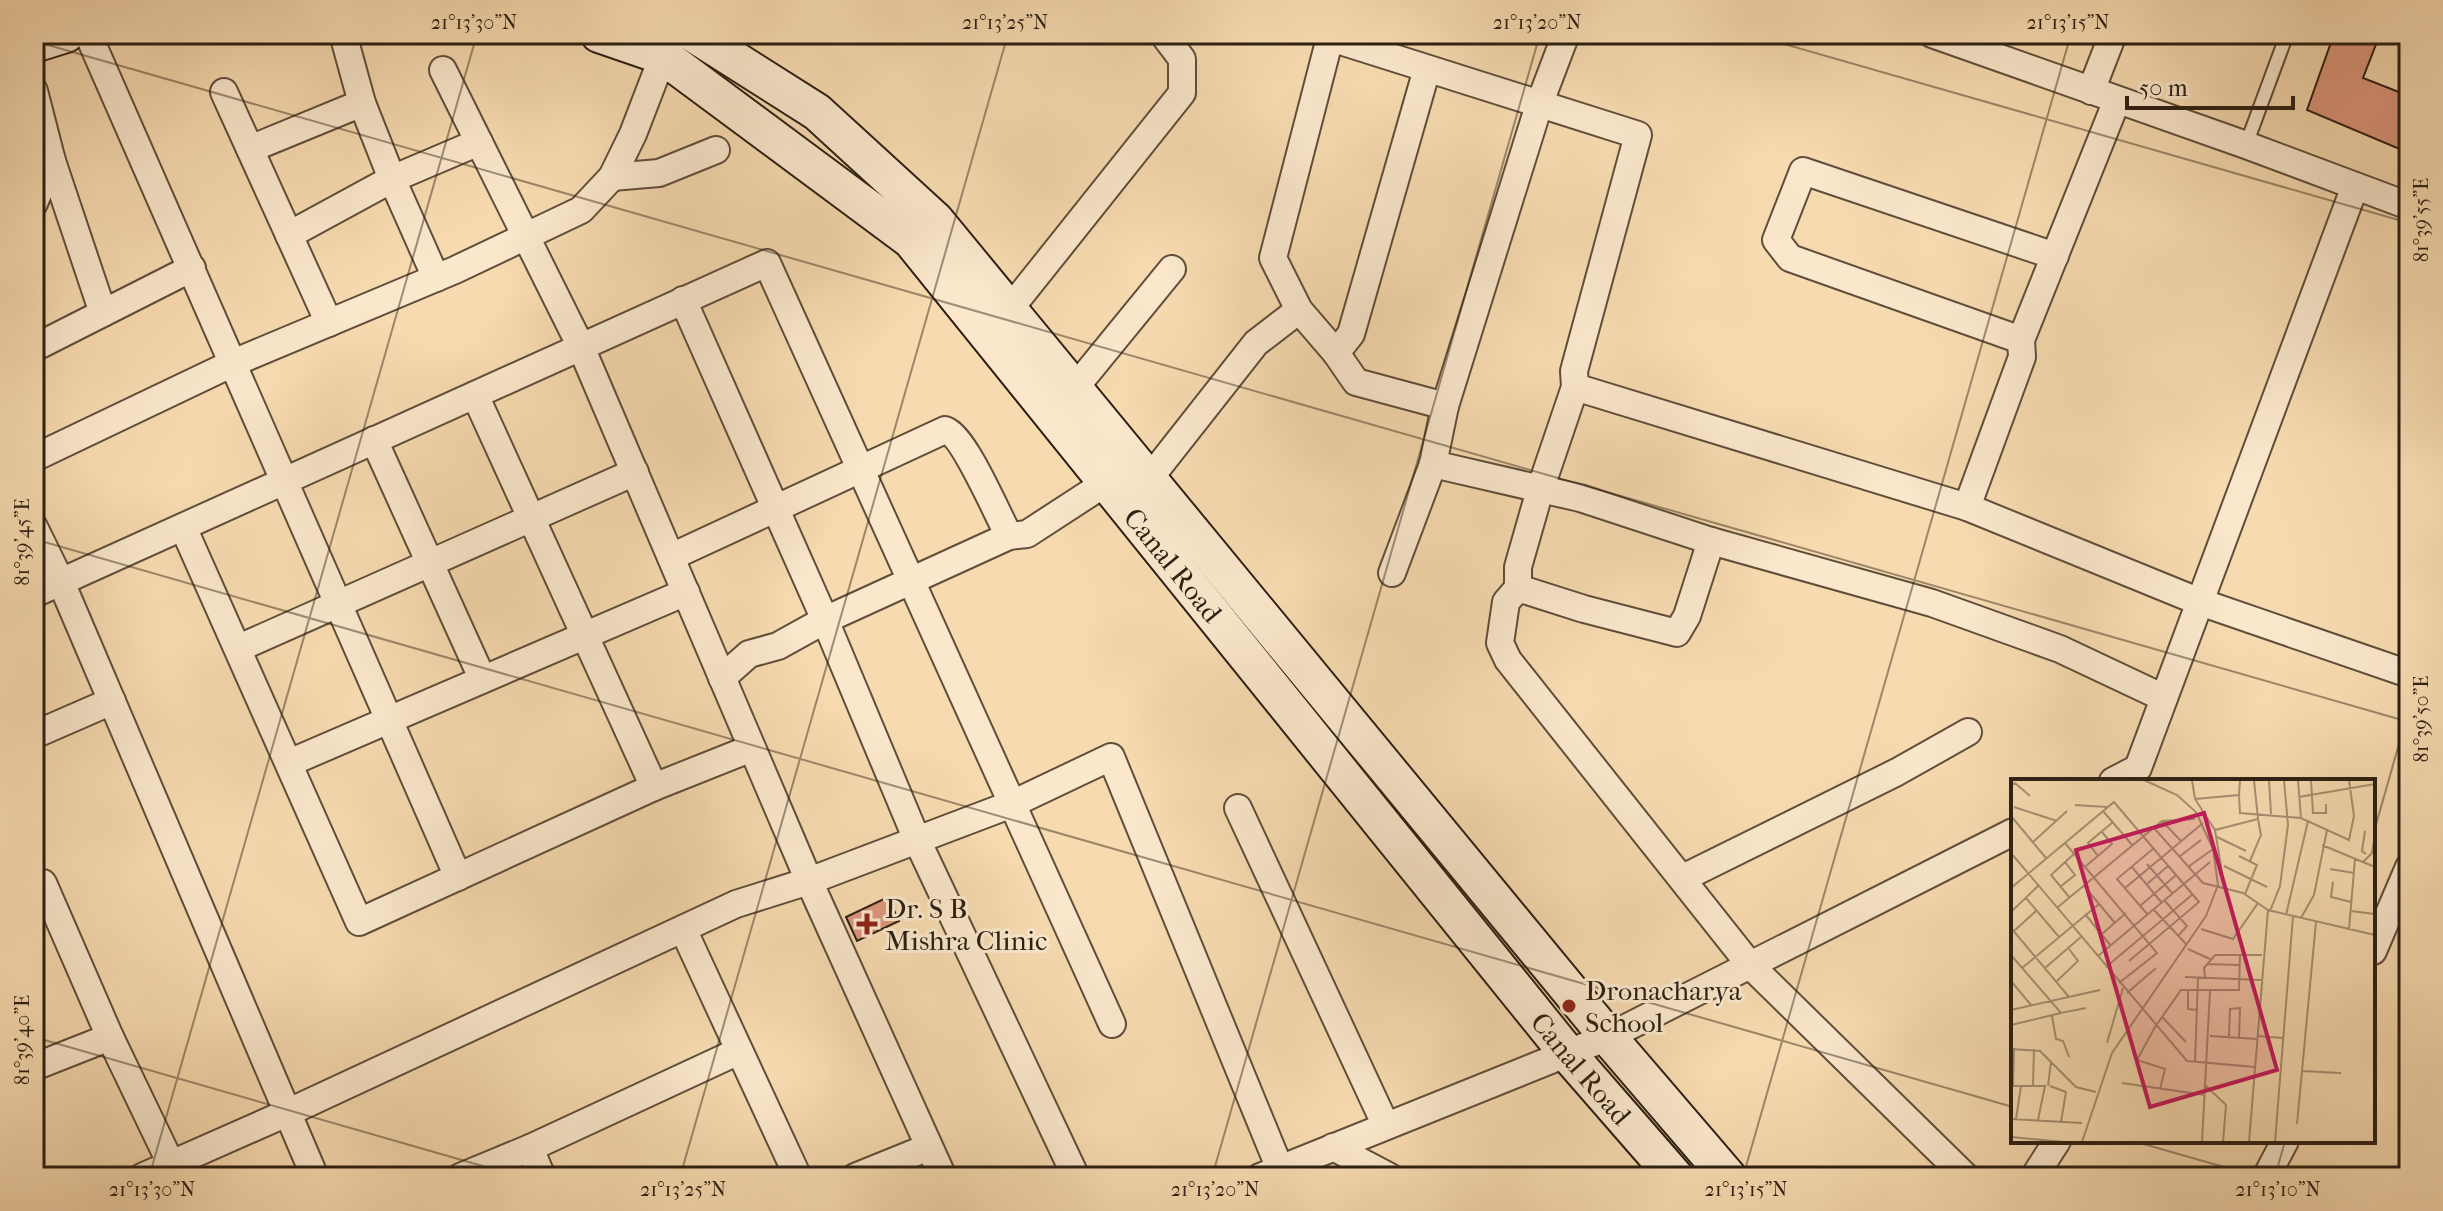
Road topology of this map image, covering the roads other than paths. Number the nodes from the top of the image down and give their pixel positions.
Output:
1 (66, 34) edge
2 (88, 34) edge
3 (343, 34) edge
4 (599, 34) edge
5 (694, 34) edge
6 (1163, 34) edge
7 (1566, 34) edge
8 (1932, 34) edge
9 (2113, 34) edge
10 (2287, 34) edge
11 (1331, 36) edge
12 (34, 44) edge
13 (670, 45) edge
14 (1427, 69) junction
15 (443, 70) dead end
16 (34, 91) edge
17 (2091, 91) junction
18 (224, 92) dead end
19 (2117, 100) junction
20 (362, 103) junction
21 (1539, 105) junction
22 (479, 142) junction
23 (2246, 145) junction
24 (250, 149) junction
25 (716, 150) dead end
26 (52, 161) junction
27 (612, 177) junction
28 (392, 179) junction
29 (2355, 186) junction
30 (34, 203) edge
31 (2409, 206) edge
32 (289, 235) junction
33 (525, 235) junction
34 (2055, 256) junction
35 (192, 268) junction
36 (1172, 269) dead end
37 (436, 278) junction
38 (683, 300) junction
39 (1009, 310) junction
40 (1299, 310) junction
41 (103, 313) junction
42 (329, 323) junction
43 (2021, 340) junction
44 (581, 347) junction
45 (34, 348) edge
46 (1336, 353) junction
47 (233, 363) junction
48 (1575, 387) junction
49 (1074, 389) junction
50 (475, 395) junction
51 (1445, 406) junction
52 (374, 440) junction
53 (34, 458) edge
54 (1433, 464) junction
55 (860, 469) junction
56 (635, 472) junction
57 (1149, 479) junction
58 (283, 482) junction
59 (1107, 482) junction
60 (1540, 490) junction
61 (773, 507) junction
62 (1967, 507) junction
63 (533, 517) junction
64 (34, 527) edge
65 (183, 527) junction
66 (1009, 536) junction
67 (1711, 541) junction
68 (671, 557) junction
69 (429, 564) junction
70 (1392, 573) dead end
71 (912, 581) junction
72 (61, 582) junction
73 (1518, 588) junction
74 (686, 592) junction
75 (34, 594) edge
76 (2200, 602) junction
77 (337, 606) junction
78 (825, 620) junction
79 (585, 634) junction
80 (239, 648) junction
81 (2403, 666) edge
82 (482, 678) junction
83 (722, 678) junction
84 (2164, 698) junction
85 (112, 701) junction
86 (388, 720) junction
87 (1968, 732) dead end
88 (34, 735) edge
89 (752, 748) junction
90 (289, 763) junction
91 (2117, 779) edge
92 (654, 787) junction
93 (1012, 804) junction
94 (1238, 808) dead end
95 (2011, 833) edge
96 (917, 840) junction
97 (2409, 867) edge
98 (458, 877) junction
99 (1683, 878) junction
100 (809, 881) junction
101 (34, 884) edge
102 (683, 929) junction
103 (2375, 946) edge
104 (1750, 965) junction
105 (1112, 1024) dead end
106 (110, 1037) junction
107 (1608, 1037) junction
108 (739, 1051) junction
109 (1567, 1053) junction
110 (34, 1067) edge
111 (289, 1112) junction
112 (1386, 1126) junction
113 (2056, 1143) edge
114 (2284, 1143) edge
115 (929, 1147) junction
116 (1333, 1147) junction
117 (530, 1148) junction
118 (171, 1164) junction
119 (1270, 1173) edge
120 (2038, 1176) edge
121 (142, 1177) edge
122 (315, 1177) edge
123 (460, 1177) edge
124 (542, 1177) edge
125 (798, 1177) edge
126 (855, 1177) edge
127 (943, 1177) edge
128 (1076, 1177) edge
129 (1390, 1177) edge
130 (1675, 1177) edge
131 (1728, 1177) edge
132 (1966, 1177) edge
133 (2266, 1177) edge

1 - 12 main road
2 - 35 street
3 - 20 street
4 - 13 main road, Canal Road
5 - 39 main road, Canal Road
6 - 39 street
7 - 21 street
8 - 17 street
9 - 17 street
10 - 23 lane
11 - 14 street
11 - 40 street
13 - 27 street
13 - 59 main road, Canal Road
14 - 21 street
14 - 46 street
15 - 22 street
16 - 26 street
17 - 19 street
18 - 24 street
19 - 23 street
19 - 34 street
20 - 24 street
20 - 28 street
21 - 48 street
21 - 51 street
22 - 28 street
22 - 33 street
23 - 29 street
24 - 32 street
25 - 27 street
26 - 30 street
26 - 41 street
27 - 33 street
28 - 32 street
28 - 37 street
29 - 31 street
29 - 76 street
32 - 42 street
33 - 37 street
33 - 44 street
34 - 43 street
34 - 43 street
35 - 41 street
35 - 47 street
36 - 49 street
37 - 42 street
38 - 44 street
38 - 55 street
38 - 61 street
39 - 49 main road, Canal Road
40 - 46 street
40 - 57 street
41 - 45 street
42 - 47 street
43 - 62 street
44 - 50 street
44 - 56 street
46 - 51 street
47 - 53 street
47 - 58 street
48 - 60 street
48 - 62 street
49 - 57 main road, Canal Road
50 - 52 street
50 - 63 street
51 - 54 street
52 - 58 street
52 - 69 street
54 - 60 street
54 - 70 street
55 - 61 street
55 - 66 street
55 - 71 street
56 - 63 street
56 - 68 street
57 - 107 main road, Canal Road
58 - 65 street
58 - 77 street
59 - 66 street
59 - 109 main road, Canal Road
60 - 67 street
60 - 73 street
61 - 68 street
61 - 78 street
62 - 76 street
63 - 69 street
63 - 79 street
64 - 72 street
65 - 72 street
65 - 80 street
66 - 71 street
67 - 73 street
67 - 84 street
68 - 74 street
69 - 77 street
69 - 82 street
71 - 78 street
71 - 93 street
72 - 75 street
72 - 85 street
73 - 99 street
74 - 79 street
74 - 83 street
76 - 81 street
76 - 84 street
77 - 80 street
77 - 86 street
78 - 83 street
78 - 96 street
79 - 82 street
79 - 92 street
80 - 90 street
82 - 86 street
83 - 89 street
84 - 91 street
85 - 88 street
85 - 111 street
86 - 90 street
86 - 98 street
87 - 99 street
89 - 92 street
89 - 100 street
90 - 98 street
92 - 98 street
93 - 96 street
93 - 105 street
93 - 119 street
94 - 112 street
95 - 104 street
96 - 100 street
96 - 128 street
97 - 103 street
99 - 104 street
100 - 102 street
100 - 115 street
101 - 106 street
102 - 108 street
102 - 111 street
104 - 107 street
104 - 132 street
106 - 110 street
106 - 118 street
107 - 109 street
107 - 131 main road, Canal Road
108 - 117 street
108 - 125 street
109 - 112 street
109 - 130 main road, Canal Road
111 - 118 street
111 - 122 street
112 - 116 street
113 - 120 street
114 - 133 street
115 - 126 street
115 - 127 street
116 - 119 street
116 - 129 street
117 - 123 street
117 - 124 street
118 - 121 street

